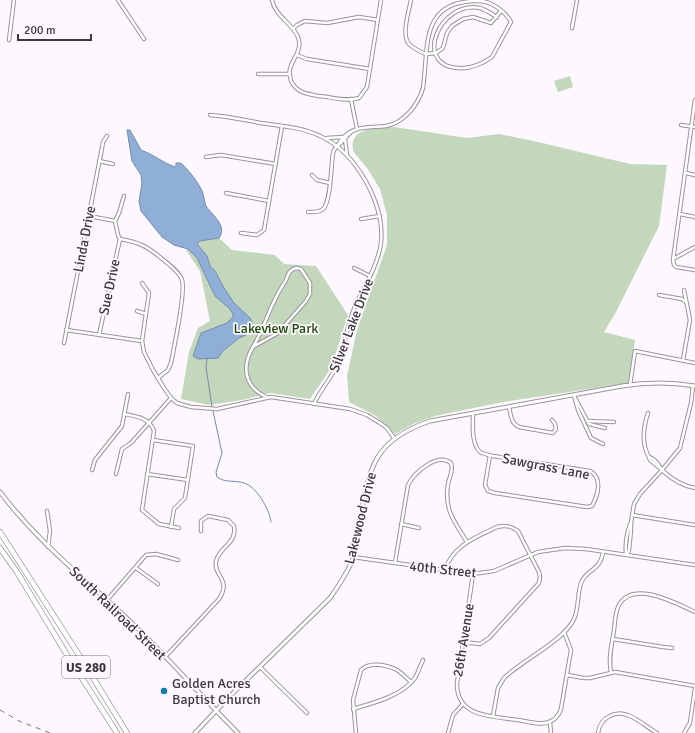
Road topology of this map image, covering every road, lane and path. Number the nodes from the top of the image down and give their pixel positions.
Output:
1 (14, 0) edge
2 (118, 0) edge
3 (272, 0) edge
4 (381, 0) edge
5 (411, 0) edge
6 (577, 0) edge
7 (502, 11) junction
8 (497, 17) junction
9 (378, 20) junction
10 (572, 28) dead end
11 (293, 29) junction
12 (9, 40) dead end
13 (144, 40) dead end
14 (436, 53) junction
15 (426, 54) junction
16 (297, 55) junction
17 (370, 69) junction
18 (258, 74) dead end
19 (289, 74) junction
20 (351, 99) junction
21 (695, 100) edge
22 (210, 115) dead end
23 (681, 125) dead end
24 (282, 126) junction
25 (691, 127) junction
26 (695, 127) edge
27 (357, 129) junction
28 (107, 136) dead end
29 (345, 137) junction
30 (325, 138) junction
31 (338, 146) junction
32 (347, 156) junction
33 (206, 157) dead end
34 (99, 161) junction
35 (114, 164) dead end
36 (276, 164) junction
37 (686, 173) junction
38 (695, 174) edge
39 (312, 175) dead end
40 (330, 183) junction
41 (226, 193) dead end
42 (124, 196) dead end
43 (269, 201) junction
44 (308, 212) dead end
45 (680, 214) junction
46 (89, 216) junction
47 (380, 216) junction
48 (695, 217) edge
49 (362, 219) dead end
50 (115, 221) junction
51 (241, 233) dead end
52 (120, 239) junction
53 (695, 247) edge
54 (673, 260) junction
55 (354, 268) dead end
56 (695, 270) edge
57 (370, 276) junction
58 (142, 283) dead end
59 (684, 290) dead end
60 (659, 295) dead end
61 (686, 302) junction
62 (137, 311) dead end
63 (146, 314) junction
64 (66, 330) junction
65 (99, 335) junction
66 (142, 341) junction
67 (64, 343) dead end
68 (253, 347) junction
69 (683, 360) junction
70 (695, 363) edge
71 (158, 378) junction
72 (630, 385) junction
73 (694, 386) edge
74 (128, 394) dead end
75 (574, 395) junction
76 (171, 398) junction
77 (267, 398) junction
78 (314, 404) junction
79 (509, 407) junction
80 (124, 414) junction
81 (473, 414) junction
82 (648, 414) dead end
83 (552, 420) dead end
84 (586, 421) junction
85 (614, 422) dead end
86 (149, 423) junction
87 (605, 428) dead end
88 (394, 438) junction
89 (153, 440) junction
90 (603, 444) dead end
91 (490, 455) junction
92 (92, 470) dead end
93 (662, 470) junction
94 (116, 474) dead end
95 (147, 474) junction
96 (188, 480) junction
97 (695, 488) edge
98 (0, 492) edge
99 (47, 511) dead end
100 (632, 515) junction
101 (401, 524) junction
102 (695, 525) edge
103 (172, 527) junction
104 (179, 528) dead end
105 (419, 528) dead end
106 (201, 531) dead end
107 (0, 532) edge
108 (467, 542) junction
109 (48, 547) junction
110 (0, 548) edge
111 (603, 552) junction
112 (531, 555) junction
113 (627, 555) junction
114 (353, 557) junction
115 (178, 560) dead end
116 (395, 563) junction
117 (695, 565) edge
118 (136, 568) junction
119 (444, 571) junction
120 (473, 574) junction
121 (158, 584) dead end
122 (107, 600) junction
123 (695, 612) edge
124 (564, 632) junction
125 (613, 639) junction
126 (463, 642) junction
127 (672, 648) dead end
128 (165, 657) junction
129 (422, 660) dead end
130 (260, 667) junction
131 (611, 672) junction
132 (567, 675) junction
133 (411, 682) junction
134 (695, 687) edge
135 (463, 704) junction
136 (353, 709) junction
137 (215, 711) junction
138 (307, 713) dead end
139 (493, 716) junction
140 (550, 722) junction
141 (117, 732) edge
142 (127, 732) edge
143 (195, 733) edge
144 (238, 733) edge
145 (356, 733) edge
146 (448, 733) edge
147 (551, 733) edge
148 (598, 733) edge
149 (657, 733) edge
150 (684, 733) edge

1 - 12 street
2 - 13 street
3 - 11 street
4 - 9 street
5 - 15 street
6 - 10 street
7 - 8 street
7 - 14 street
7 - 15 street
8 - 14 street
8 - 14 street
9 - 11 street
9 - 17 street
11 - 16 street
14 - 15 street
15 - 27 street
16 - 17 street
16 - 19 street
17 - 20 street
18 - 19 street
19 - 20 street
20 - 27 street
21 - 25 street
22 - 24 street, Silver Lake Drive
23 - 25 street
24 - 30 street, Silver Lake Drive
24 - 36 street
25 - 26 street
25 - 37 street
27 - 29 street
28 - 34 street, Linda Drive
29 - 30 street, Silver Lake Drive
29 - 31 street
29 - 32 street
30 - 31 street, Silver Lake Drive
31 - 32 street, Silver Lake Drive
31 - 40 street
32 - 47 street, Silver Lake Drive
33 - 36 street
34 - 35 street
34 - 46 street, Linda Drive
36 - 43 street
37 - 38 street
37 - 45 street
39 - 40 street
40 - 44 street
41 - 43 street
42 - 50 street
43 - 51 street
45 - 48 street
45 - 54 street
46 - 50 street
46 - 64 street, Linda Drive
47 - 49 street
47 - 57 street, Silver Lake Drive
50 - 52 street
52 - 65 street, Sue Drive
52 - 71 street
53 - 54 street
54 - 56 street
55 - 57 street
57 - 78 street, Silver Lake Drive
58 - 63 street
59 - 61 street
60 - 61 street
61 - 69 street
62 - 63 street
63 - 66 street
64 - 65 street
64 - 67 street, Linda Drive
65 - 66 street
66 - 71 street
68 - 68 street
68 - 77 street
69 - 70 street
69 - 72 street
71 - 76 street
72 - 73 street, Lakewood Drive
72 - 75 street, Lakewood Drive
73 - 93 street
74 - 80 street
75 - 79 street, Lakewood Drive
75 - 84 street
75 - 90 street
76 - 77 street
76 - 86 street
77 - 78 street
78 - 88 street
79 - 81 street, Lakewood Drive
79 - 83 street
80 - 86 street
80 - 92 street
81 - 88 street, Lakewood Drive
81 - 91 street, Sawgrass Lane
82 - 93 street
84 - 85 street
84 - 87 street
86 - 89 street
86 - 94 street
88 - 114 street, Lakewood Drive
89 - 95 street
89 - 96 street
91 - 91 street, Sawgrass Lane
93 - 97 street
93 - 100 street
95 - 96 street
95 - 103 street
96 - 103 street
98 - 109 street, South Railroad Street
99 - 109 street
100 - 102 street
100 - 113 street
101 - 105 street
101 - 108 street
101 - 116 street
103 - 104 street
106 - 128 street
107 - 142 highway, US 280
108 - 112 street
108 - 119 street
109 - 122 street, South Railroad Street
110 - 141 highway, US 280
111 - 112 street, 40th Street
111 - 113 street, 40th Street
111 - 124 street
112 - 120 street, 40th Street
112 - 126 street
113 - 117 street, 40th Street
114 - 116 street, 40th Street
114 - 130 street, Lakewood Drive
115 - 118 street
116 - 119 street, 40th Street
118 - 121 street
118 - 122 street
119 - 120 street, 40th Street
120 - 126 street, 26th Avenue
122 - 128 street, South Railroad Street
123 - 125 street
124 - 132 street
124 - 139 street
125 - 127 street
125 - 131 street
126 - 135 street, 26th Avenue
128 - 137 street, South Railroad Street
129 - 133 street
130 - 137 street, Lakewood Drive
130 - 138 street
131 - 132 street
131 - 134 street
132 - 140 street
133 - 136 street
133 - 136 street
134 - 150 street
135 - 139 street
135 - 146 street
136 - 145 street
137 - 143 street, Lakewood Drive
137 - 144 street, South Railroad Street
139 - 140 street
140 - 147 street
148 - 149 street

